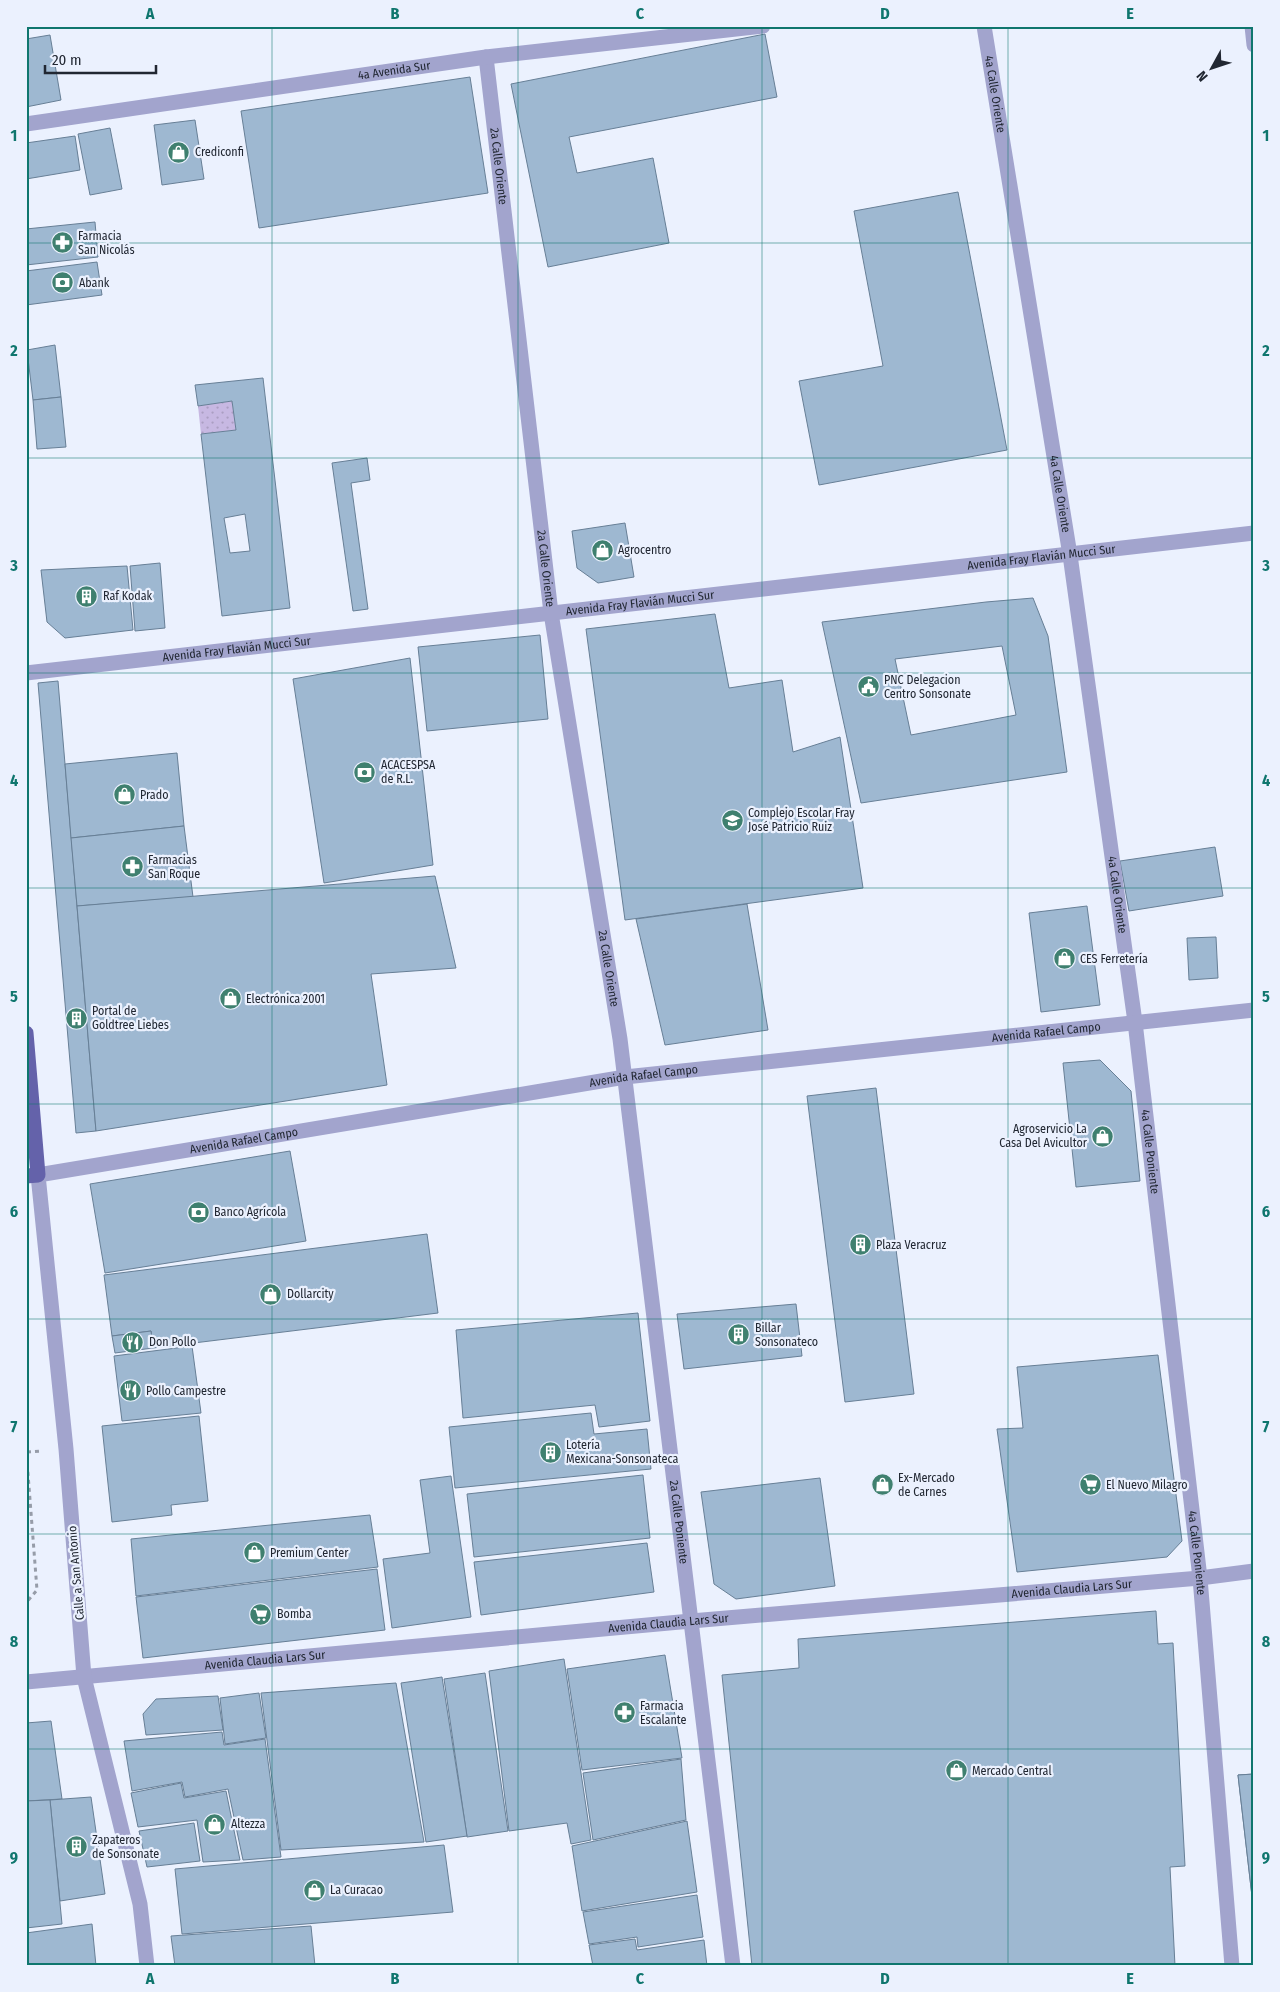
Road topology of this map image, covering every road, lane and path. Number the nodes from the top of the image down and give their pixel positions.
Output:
1 (763, 26) edge
2 (984, 26) edge
3 (1252, 26) edge
4 (1254, 45) edge
5 (486, 57) junction
6 (26, 124) edge
7 (1254, 533) edge
8 (1070, 555) junction
9 (551, 613) junction
10 (26, 673) edge
11 (1254, 1010) edge
12 (1135, 1022) junction
13 (26, 1033) edge
14 (625, 1077) junction
15 (32, 1175) edge
16 (26, 1448) edge
17 (26, 1452) edge
18 (1254, 1571) edge
19 (1200, 1578) junction
20 (27, 1601) edge
21 (691, 1621) junction
22 (84, 1677) junction
23 (26, 1682) edge
24 (147, 1966) edge
25 (733, 1966) edge
26 (1232, 1966) edge

1 - 5 street, 4a Avenida Sur
2 - 8 street, 4a Calle Oriente
3 - 4 street
5 - 6 street, 4a Avenida Sur
5 - 9 street, 2a Calle Oriente
7 - 8 street, Avenida Fray Flavián Mucci Sur
8 - 9 street, Avenida Fray Flavián Mucci Sur
8 - 12 street, 4a Calle Oriente
9 - 10 street, Avenida Fray Flavián Mucci Sur
9 - 14 street, 2a Calle Oriente
11 - 12 street, Avenida Rafael Campo
12 - 14 street, Avenida Rafael Campo
12 - 19 street, 4a Calle Poniente
13 - 15 main road
14 - 15 street, Avenida Rafael Campo
14 - 21 street, 2a Calle Poniente
15 - 22 street, Calle a San Antonio
16 - 17 path
17 - 20 path
18 - 19 street, Avenida Claudia Lars Sur
19 - 21 street, Avenida Claudia Lars Sur
19 - 26 street, 4a Calle Poniente
21 - 22 street, Avenida Claudia Lars Sur
21 - 25 street, 2a Calle Poniente
22 - 23 street, Avenida Claudia Lars Sur
22 - 24 street, Calle a San Antonio

